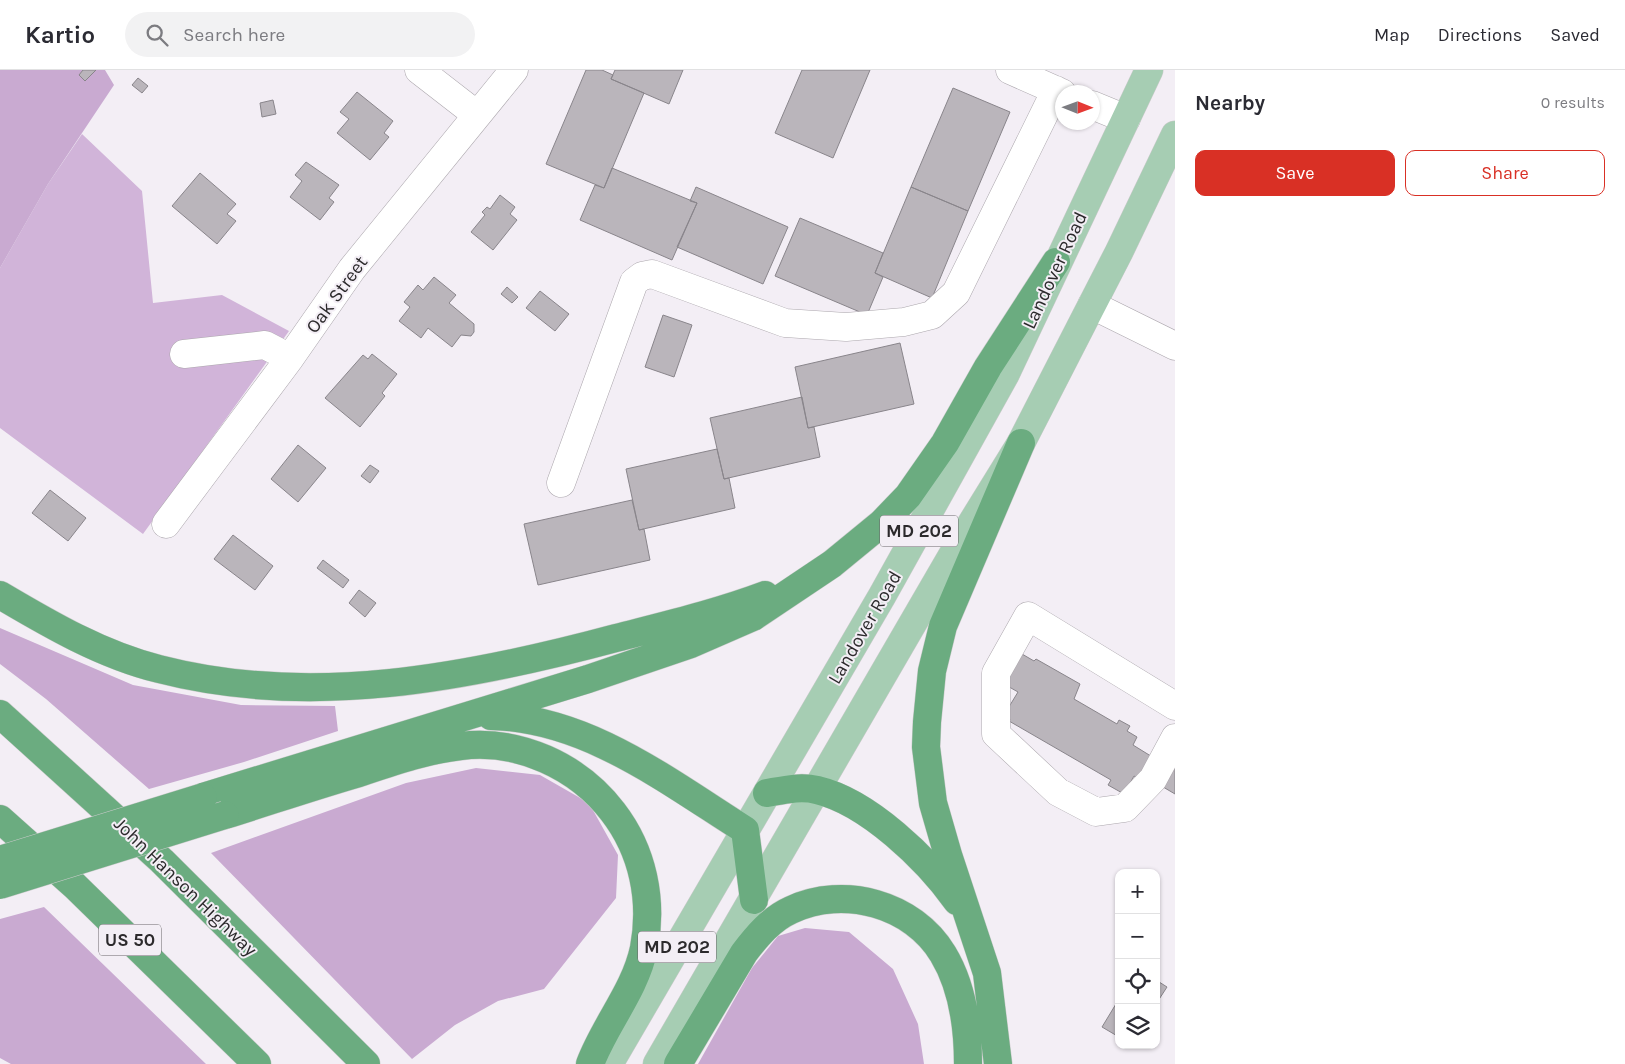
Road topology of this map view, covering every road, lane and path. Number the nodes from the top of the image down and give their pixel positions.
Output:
1 (419, 70) edge
2 (514, 70) edge
3 (1010, 70) edge
4 (1148, 70) edge
5 (1055, 89) edge
6 (1055, 99) edge
7 (1100, 108) edge
8 (477, 115) junction
9 (1126, 119) junction
10 (1175, 135) edge
11 (1056, 262) junction
12 (1092, 304) junction
13 (1175, 346) edge
14 (184, 354) dead end
15 (290, 358) junction
16 (1021, 443) junction
17 (561, 483) dead end
18 (166, 524) dead end
19 (809, 579) junction
20 (0, 594) edge
21 (1175, 706) edge
22 (0, 714) edge
23 (476, 715) junction
24 (1175, 738) edge
25 (817, 790) junction
26 (768, 793) junction
27 (0, 818) edge
28 (745, 830) junction
29 (0, 860) edge
30 (0, 885) edge
31 (754, 900) junction
32 (969, 918) junction
33 (257, 1064) edge
34 (366, 1064) edge
35 (590, 1064) edge
36 (608, 1064) edge
37 (657, 1064) edge
38 (678, 1064) edge
39 (968, 1064) edge
40 (998, 1064) edge

1 - 8 street
2 - 8 street, Oak Street
3 - 5 street
4 - 9 main road, Landover Road / MD 202
6 - 17 street
7 - 9 street
8 - 15 street, Oak Street
9 - 11 main road, Landover Road / MD 202
10 - 12 main road, MD 202
11 - 19 highway
11 - 26 main road, Landover Road / MD 202
12 - 13 street
12 - 16 main road, MD 202
14 - 15 street
15 - 18 street, Oak Street
16 - 25 main road, MD 202
16 - 32 highway
19 - 20 highway
19 - 23 highway
21 - 24 street
22 - 34 highway, John Hanson Highway
23 - 28 highway
23 - 29 highway, bridge
25 - 26 highway
25 - 31 main road, MD 202
25 - 32 highway
26 - 28 main road, Landover Road / MD 202
27 - 33 highway, US 50
28 - 31 highway
28 - 36 main road, Landover Road / MD 202
30 - 35 highway, bridge
31 - 37 main road, MD 202
32 - 40 highway
38 - 39 highway

